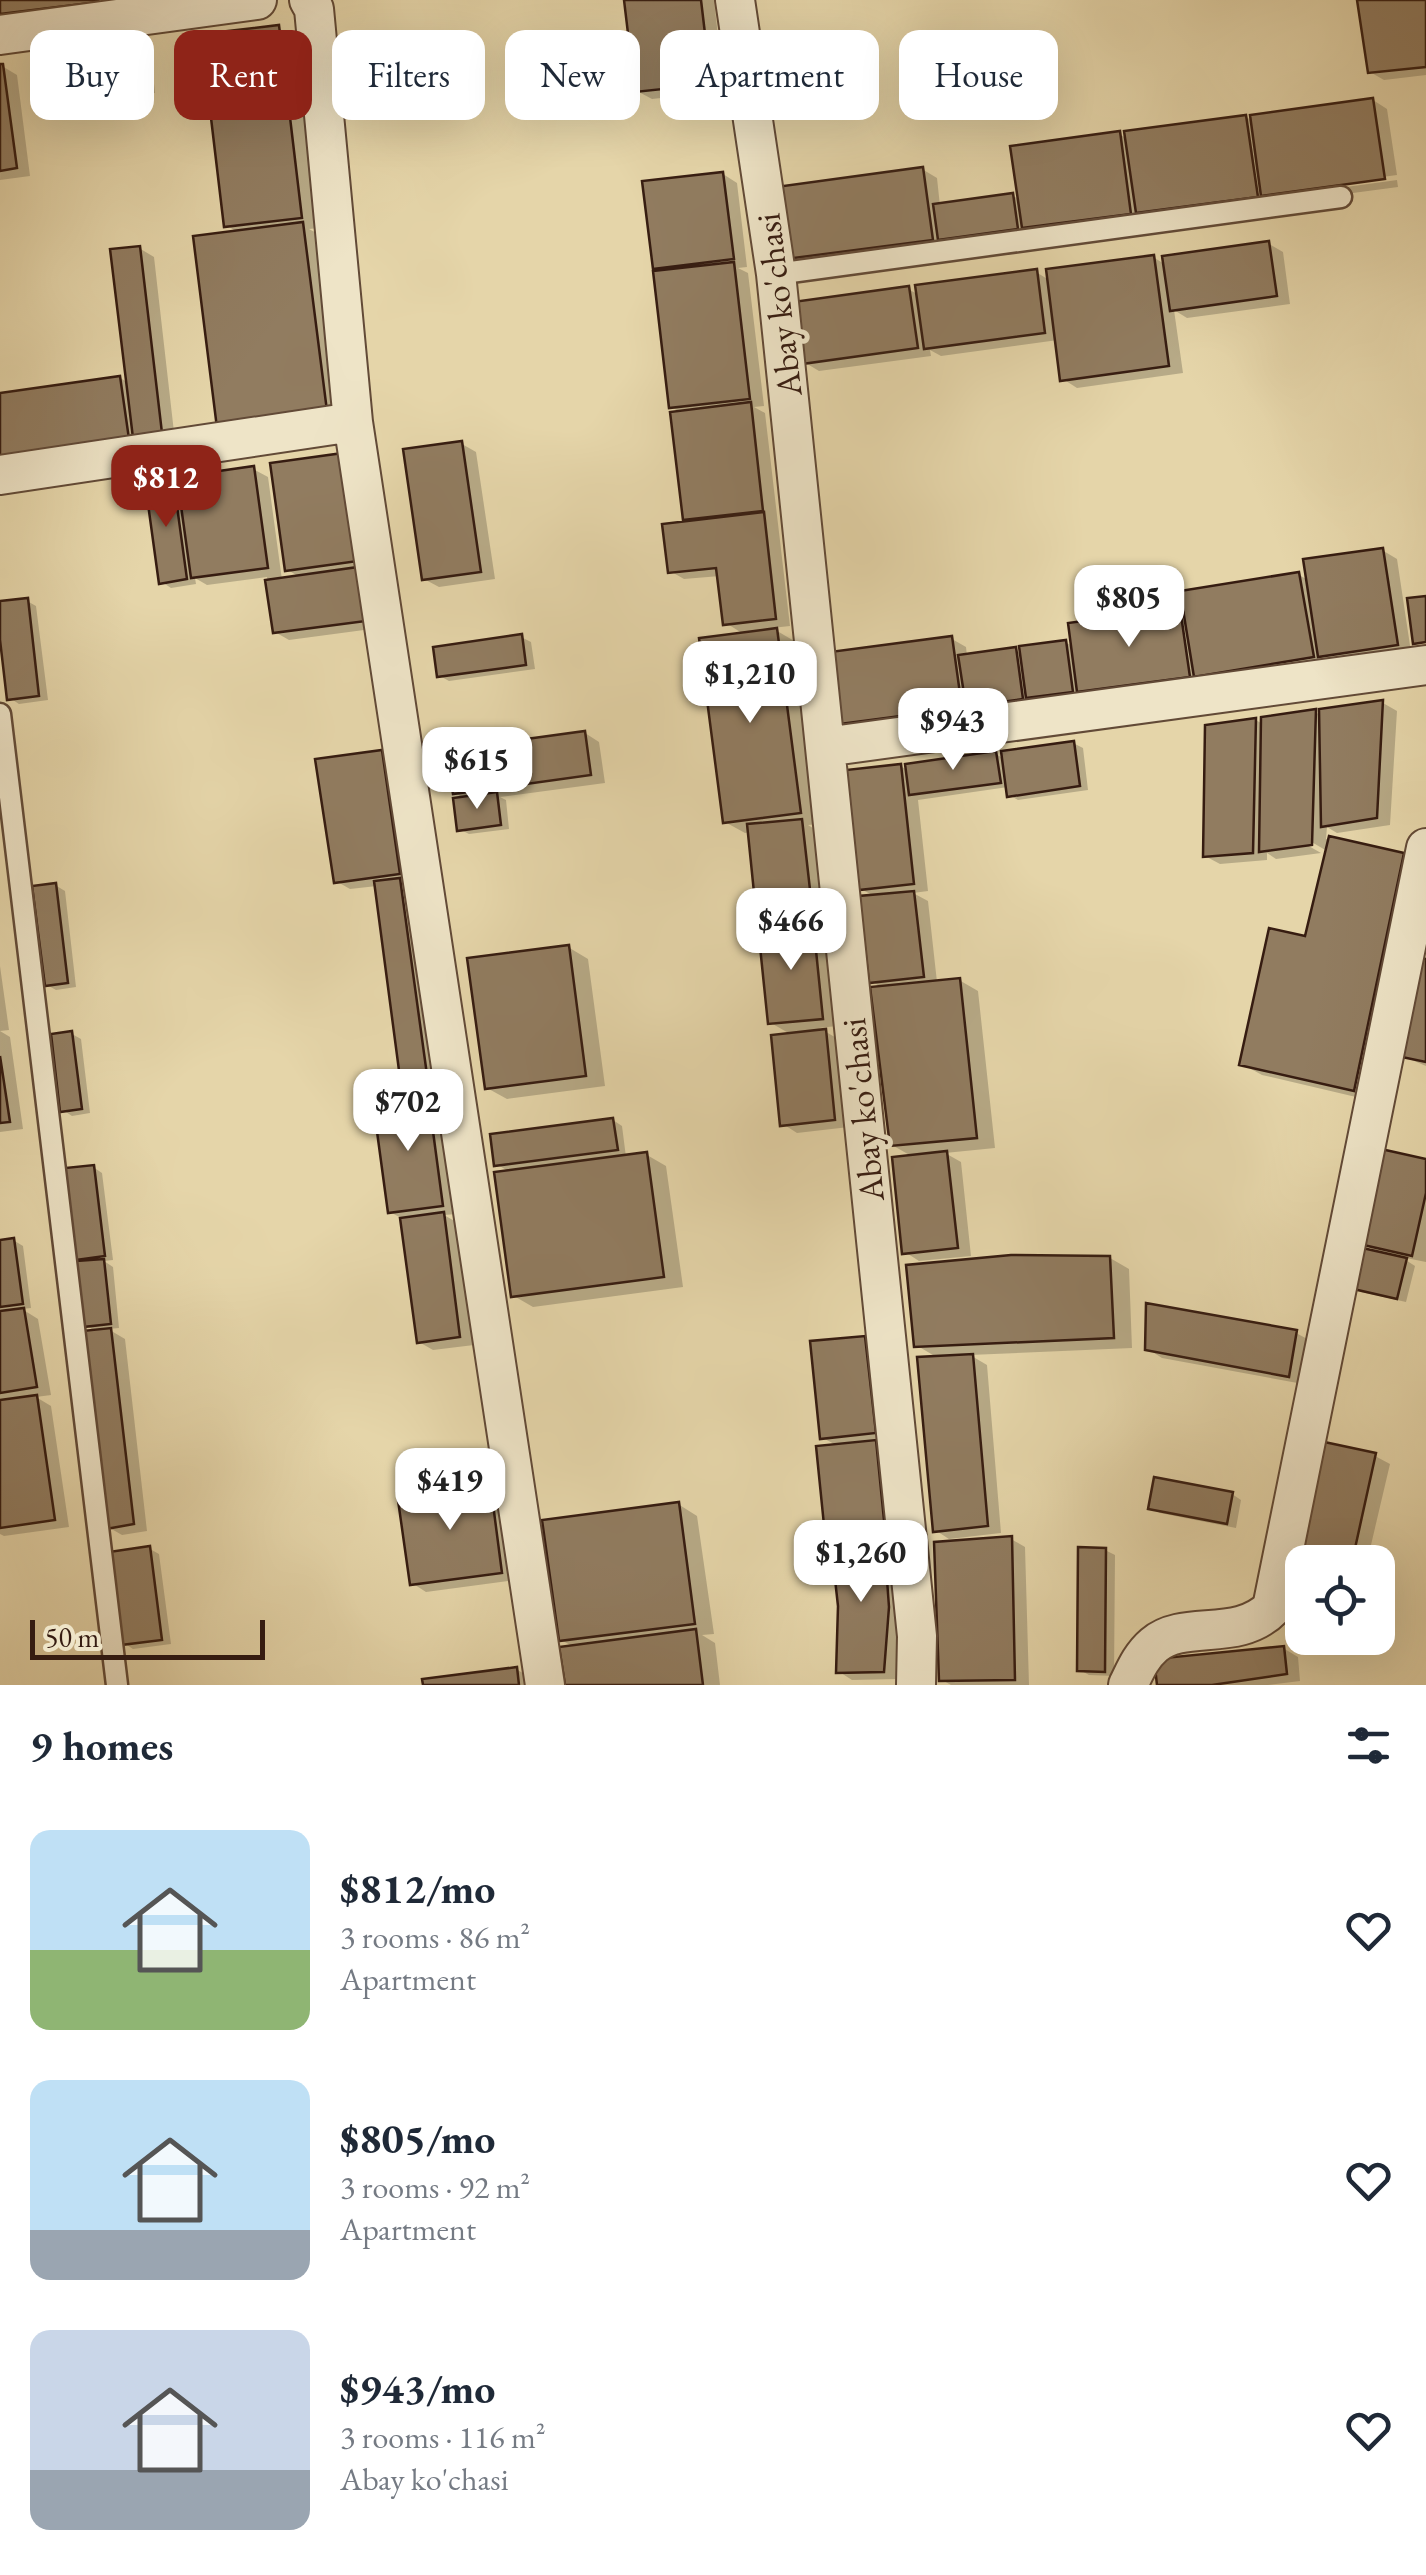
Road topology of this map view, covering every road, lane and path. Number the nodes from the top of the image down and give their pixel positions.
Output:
1 (256, 0) edge
2 (309, 0) edge
3 (735, 0) edge
4 (0, 36) edge
5 (1341, 197) dead end
6 (776, 274) junction
7 (353, 422) junction
8 (0, 475) edge
9 (1426, 665) edge
10 (0, 714) edge
11 (825, 748) junction
12 (1426, 848) edge
13 (117, 1685) edge
14 (545, 1685) edge
15 (916, 1685) edge
16 (1128, 1685) edge

1 - 4 street
2 - 7 street
3 - 6 street, Abay ko'chasi
5 - 6 lane
6 - 11 street, Abay ko'chasi
7 - 8 street
7 - 14 street
9 - 11 street
10 - 13 lane
11 - 15 street, Abay ko'chasi
12 - 16 street

